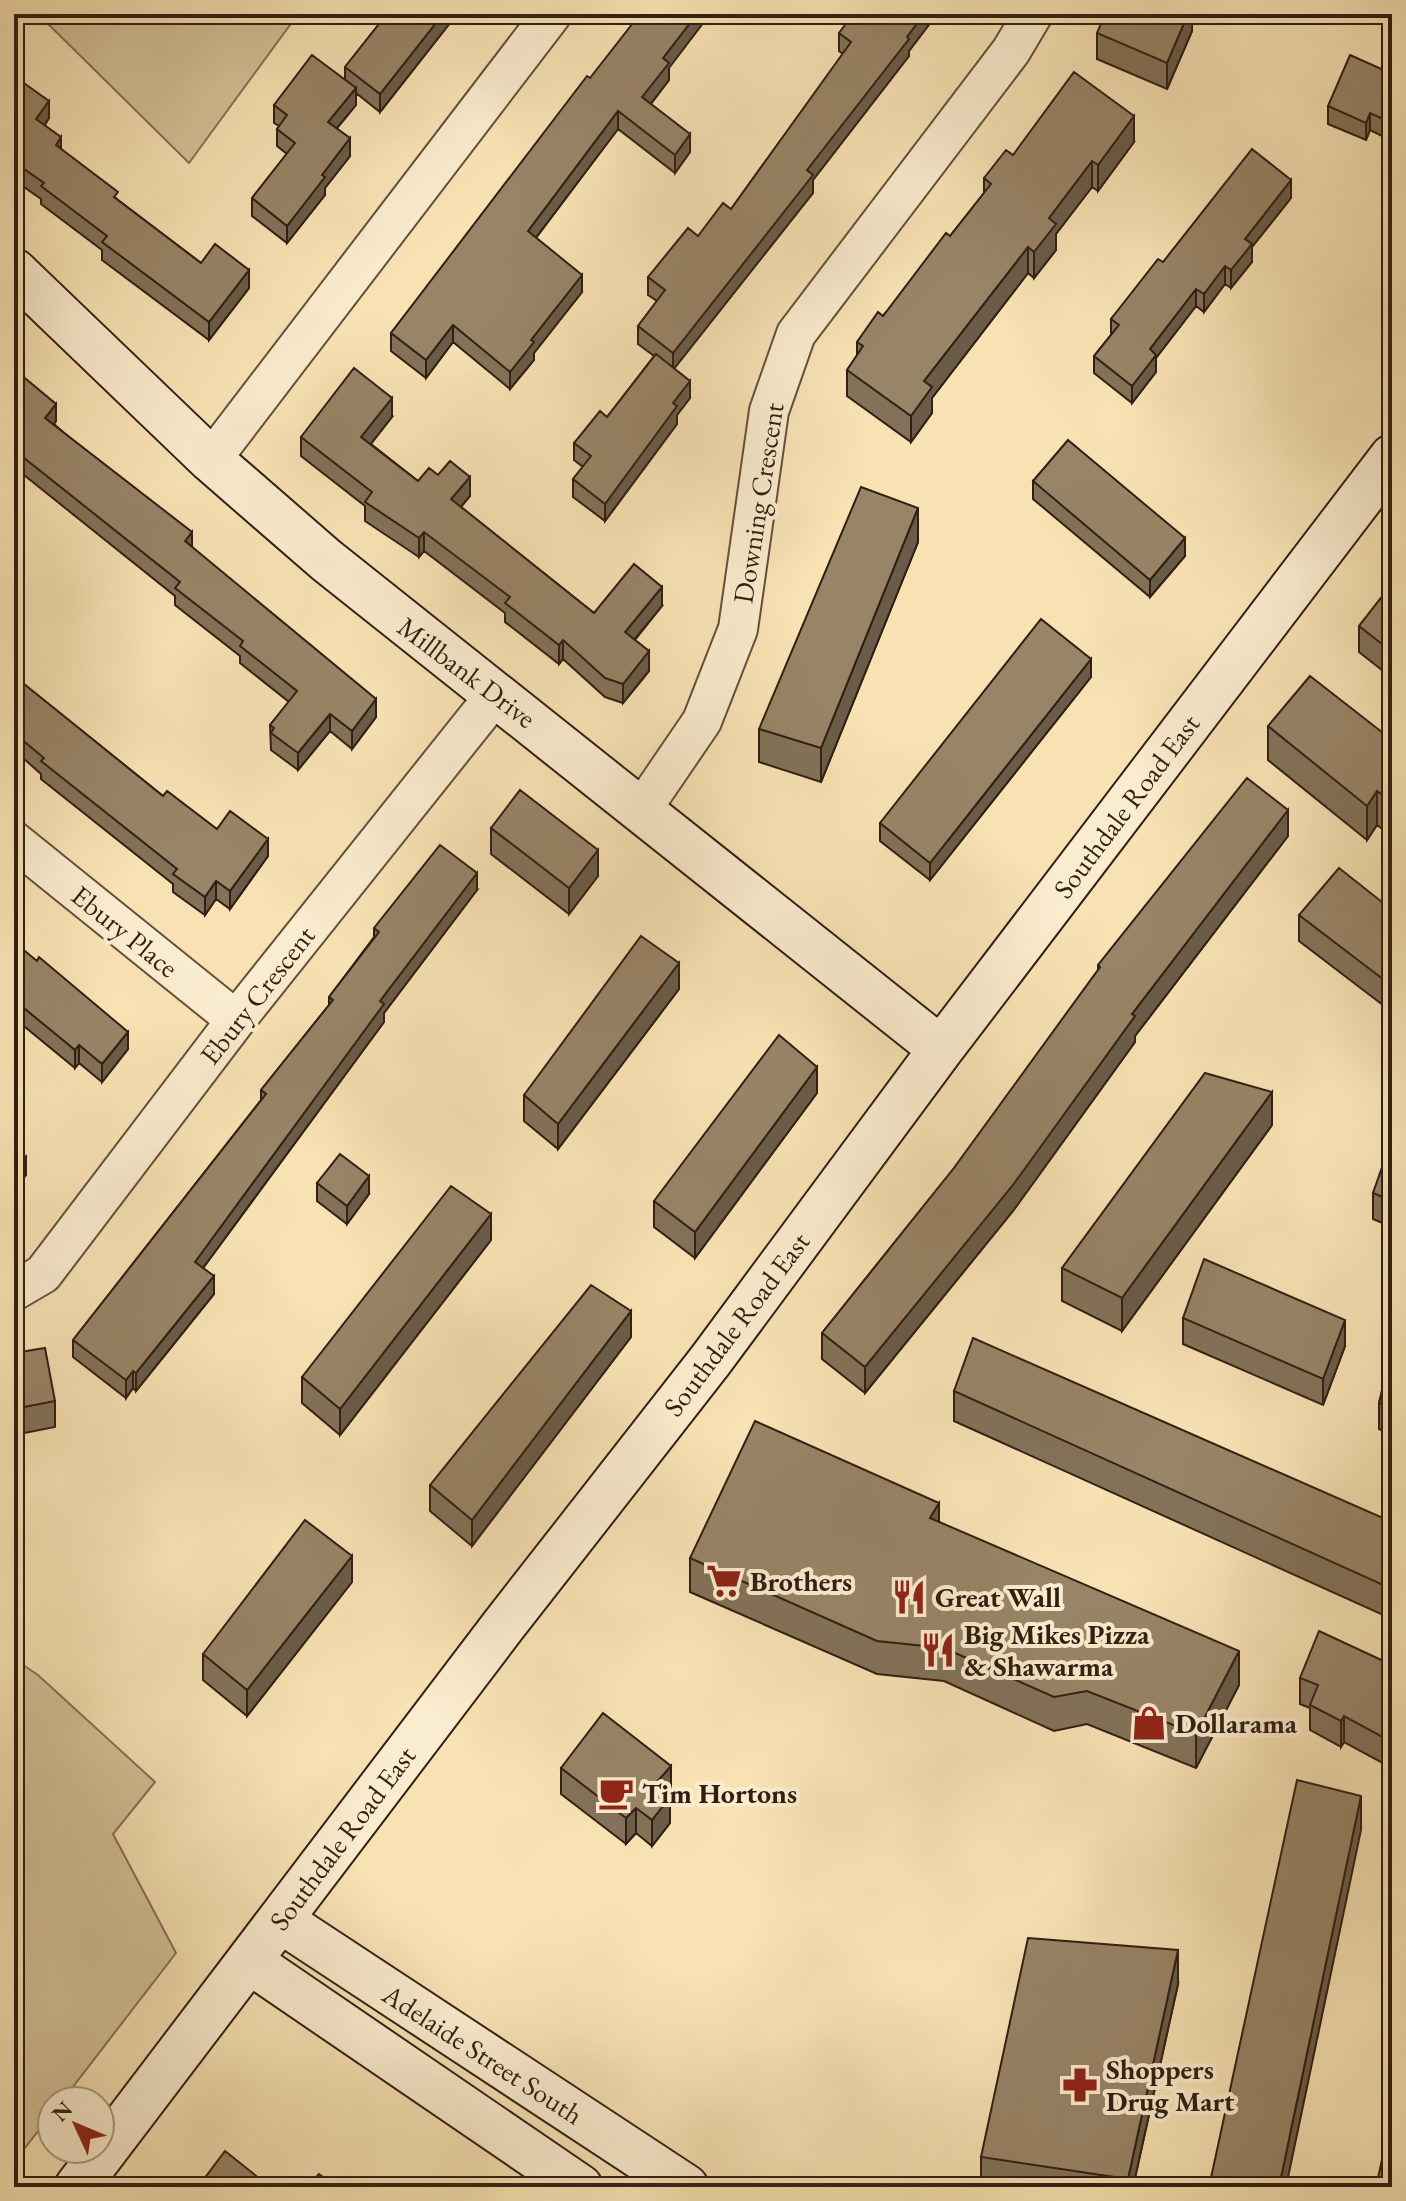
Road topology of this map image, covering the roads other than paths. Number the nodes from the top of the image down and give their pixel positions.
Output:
1 (552, 14) edge
2 (1033, 14) edge
3 (14, 271) edge
4 (1392, 457) edge
5 (211, 460) junction
6 (496, 694) junction
7 (642, 809) junction
8 (14, 841) edge
9 (236, 1020) junction
10 (941, 1049) junction
11 (14, 1291) edge
12 (280, 1920) junction
13 (249, 1961) junction
14 (77, 2187) edge
15 (580, 2187) edge
16 (686, 2187) edge

1 - 5 street
2 - 7 street, Downing Crescent
3 - 5 main road, Millbank Drive
4 - 10 main road, Southdale Road East
5 - 6 main road, Millbank Drive
6 - 7 main road, Millbank Drive
6 - 9 street, Ebury Crescent
7 - 10 main road, Millbank Drive
8 - 9 street, Ebury Place
9 - 11 street, Ebury Crescent
10 - 12 main road, Southdale Road East
12 - 13 main road, Southdale Road East
12 - 16 main road, Adelaide Street South
13 - 14 main road, Southdale Road East
13 - 15 main road, Adelaide Street South

